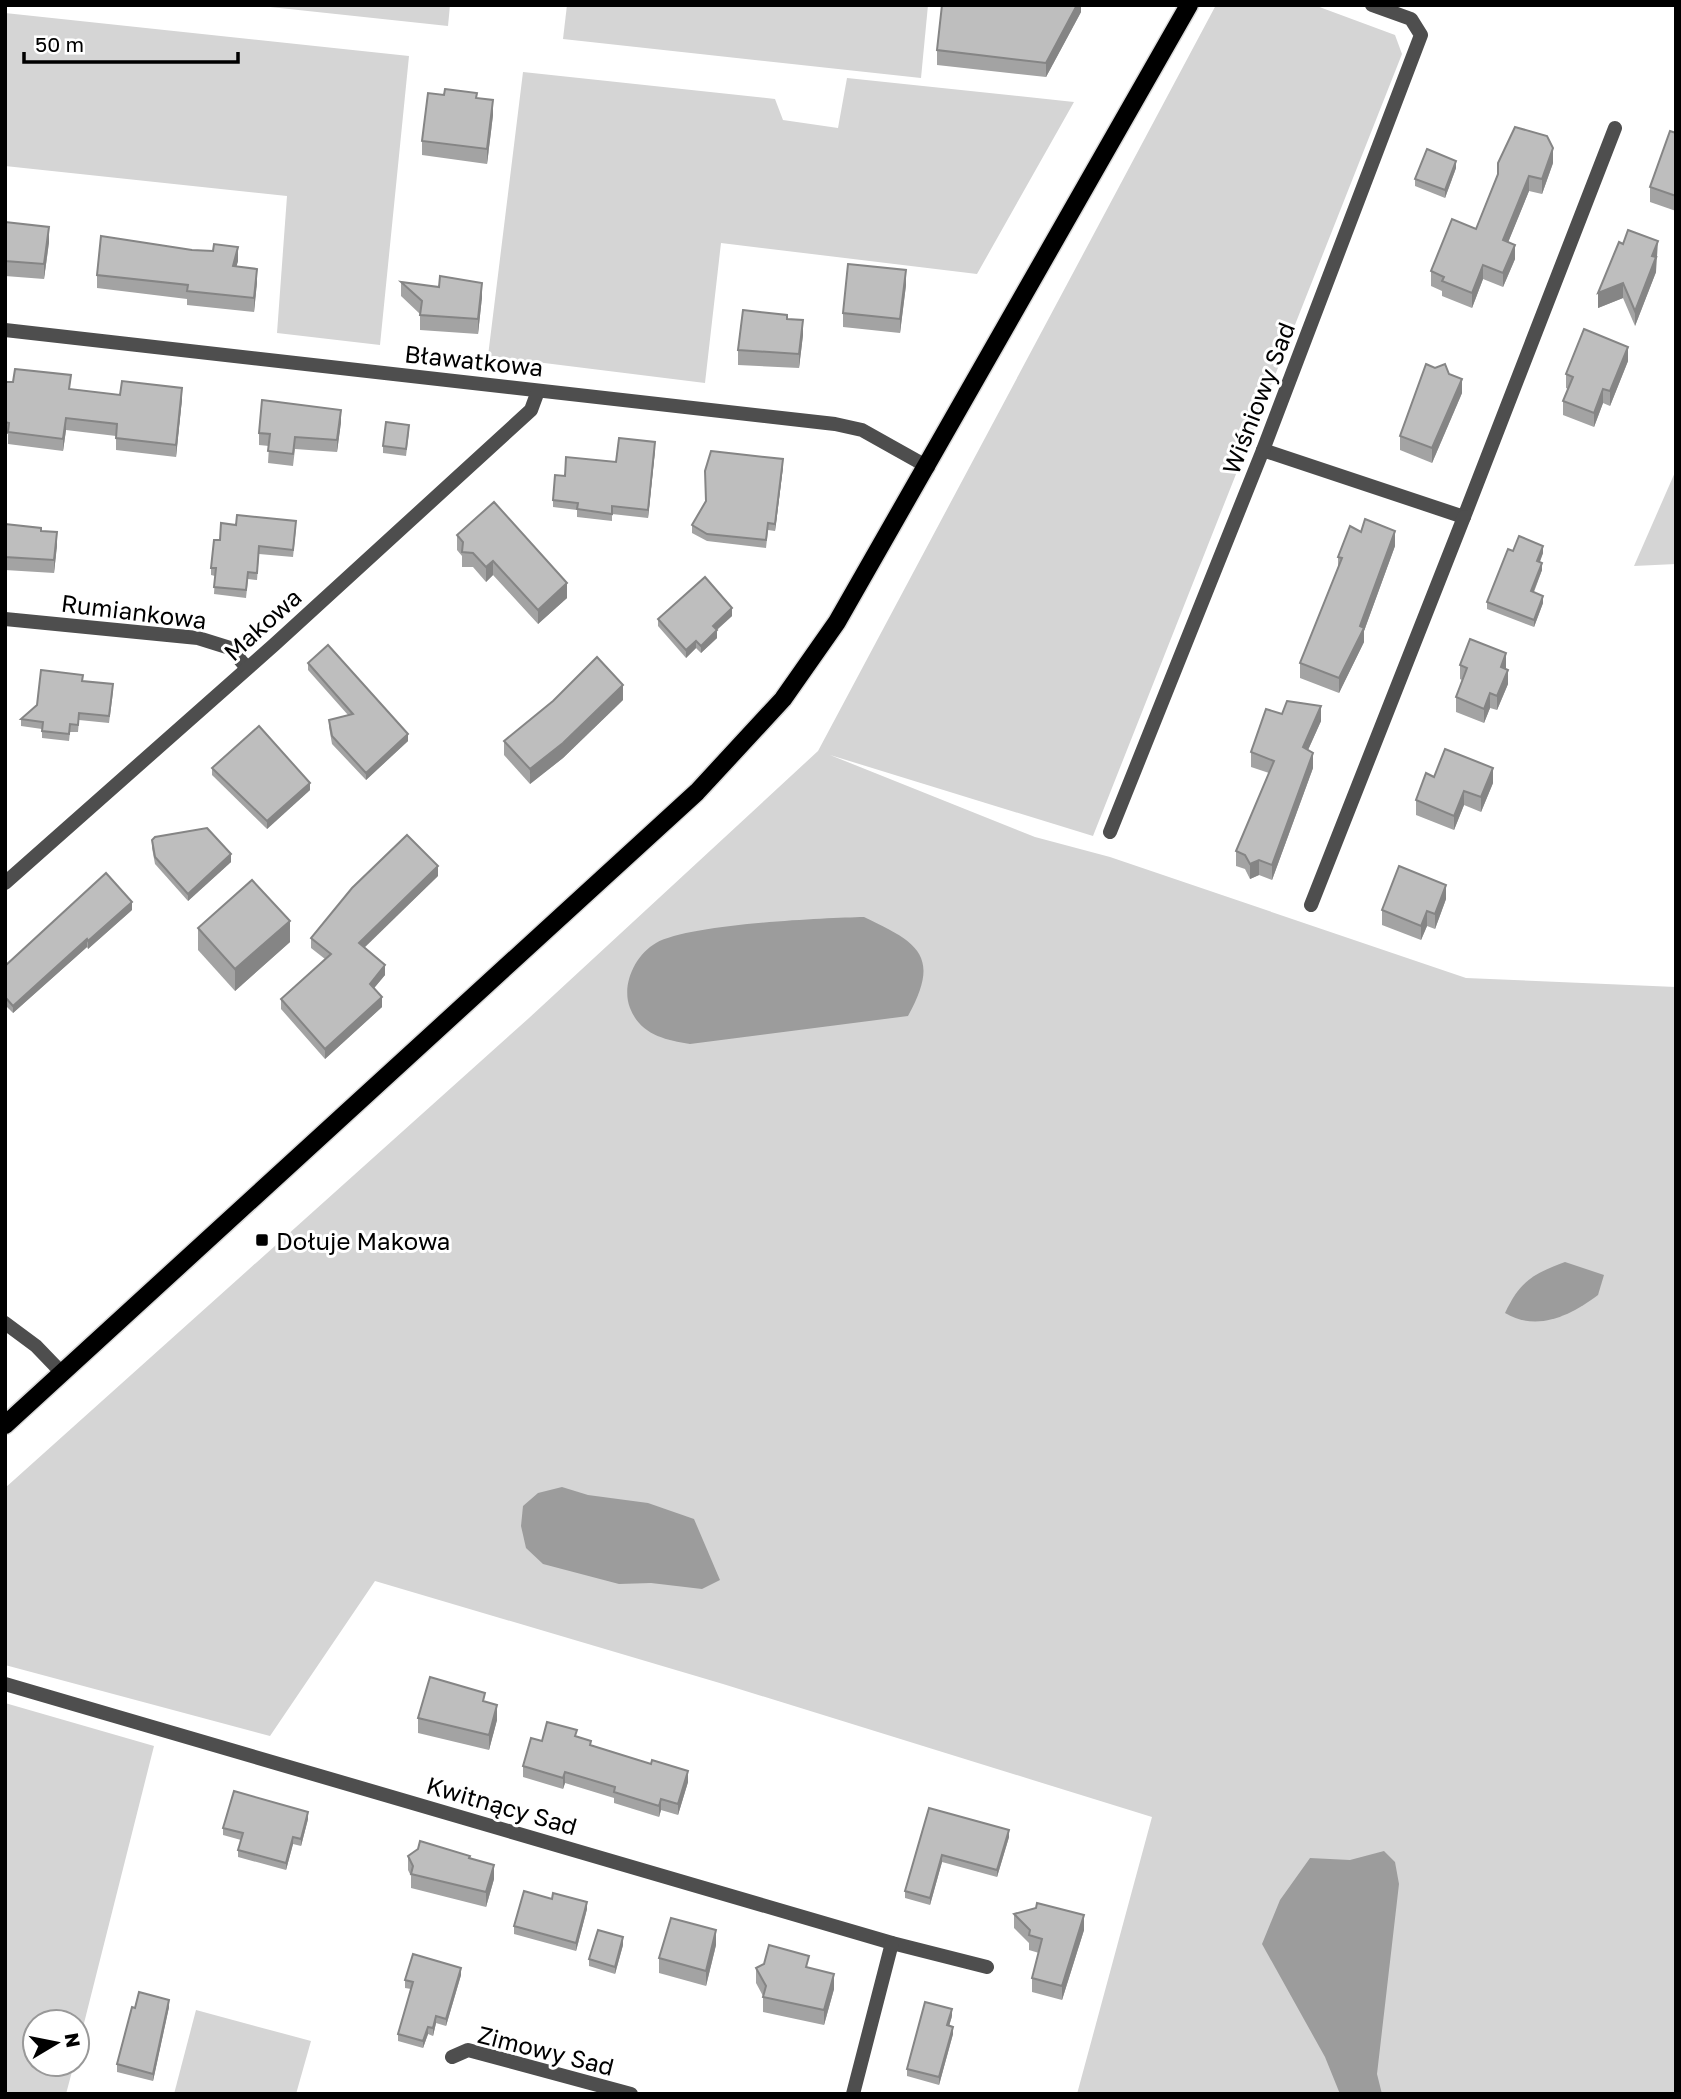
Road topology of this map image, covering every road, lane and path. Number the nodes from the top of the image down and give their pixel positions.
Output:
1 (1189, 5) edge
2 (1372, 5) edge
3 (1615, 128) dead end
4 (5, 330) edge
5 (538, 391) junction
6 (1263, 450) junction
7 (928, 467) junction
8 (1464, 517) junction
9 (5, 620) edge
10 (247, 668) junction
11 (1110, 832) dead end
12 (5, 883) edge
13 (1311, 905) dead end
14 (5, 1323) edge
15 (62, 1373) junction
16 (5, 1424) edge
17 (5, 1684) edge
18 (892, 1943) junction
19 (987, 1968) dead end
20 (452, 2057) dead end
21 (631, 2094) edge
22 (853, 2094) edge

1 - 7 main road
2 - 6 street, Wiśniowy Sad
3 - 8 street
4 - 5 street, Bławatkowa
5 - 7 street, Bławatkowa
5 - 10 street, Makowa
6 - 8 street
6 - 11 street, Wiśniowy Sad
7 - 15 main road
8 - 13 street
9 - 10 street, Rumiankowa
10 - 12 street, Makowa
14 - 15 street
15 - 16 main road
17 - 18 street, Kwitnący Sad
18 - 19 street, Kwitnący Sad
18 - 22 street
20 - 21 street, Zimowy Sad

